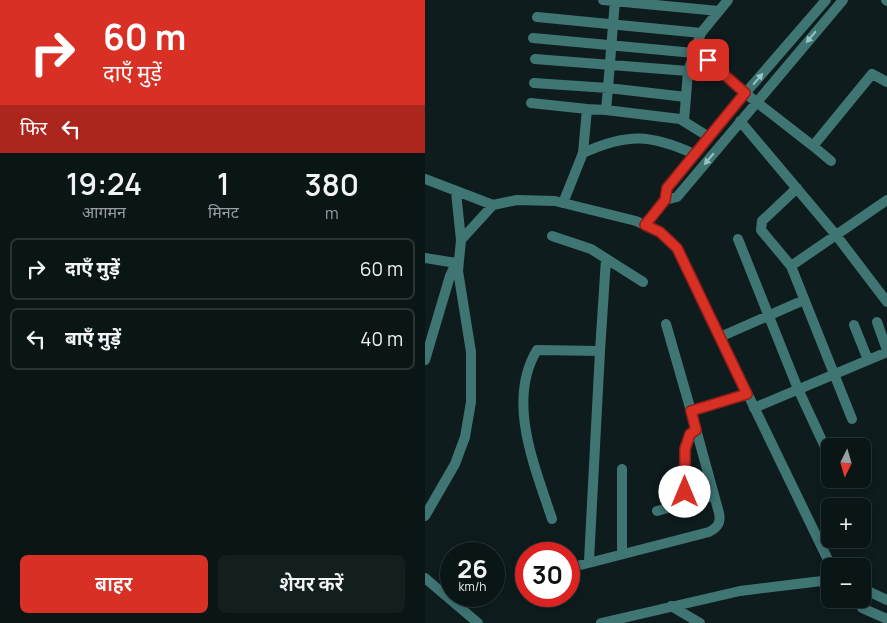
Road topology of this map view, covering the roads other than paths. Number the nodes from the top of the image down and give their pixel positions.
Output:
1 (603, 0) edge
2 (728, 0) edge
3 (826, 0) edge
4 (843, 0) edge
5 (615, 1) edge
6 (719, 11) junction
7 (537, 17) dead end
8 (613, 26) junction
9 (701, 33) junction
10 (533, 38) dead end
11 (612, 45) junction
12 (695, 51) junction
13 (535, 59) dead end
14 (610, 65) junction
15 (688, 71) junction
16 (887, 82) edge
17 (534, 83) dead end
18 (608, 88) junction
19 (745, 93) junction
20 (686, 97) junction
21 (756, 102) junction
22 (531, 103) dead end
23 (587, 109) junction
24 (606, 110) junction
25 (684, 120) junction
26 (740, 121) junction
27 (709, 137) junction
28 (813, 146) junction
29 (583, 153) junction
30 (694, 154) junction
31 (831, 161) dead end
32 (425, 179) edge
33 (797, 188) junction
34 (456, 192) junction
35 (665, 200) junction
36 (887, 200) edge
37 (563, 203) junction
38 (493, 205) junction
39 (645, 225) junction
40 (836, 235) junction
41 (552, 236) dead end
42 (738, 238) dead end
43 (461, 240) junction
44 (425, 258) edge
45 (606, 258) junction
46 (457, 260) junction
47 (791, 266) junction
48 (643, 282) dead end
49 (804, 300) junction
50 (887, 302) edge
51 (769, 315) junction
52 (877, 322) dead end
53 (665, 324) dead end
54 (854, 326) dead end
55 (720, 337) junction
56 (599, 351) junction
57 (887, 351) edge
58 (425, 360) edge
59 (868, 360) junction
60 (833, 374) junction
61 (798, 389) junction
62 (747, 394) junction
63 (754, 408) junction
64 (691, 411) junction
65 (852, 418) dead end
66 (696, 430) junction
67 (821, 438) edge
68 (621, 469) dead end
69 (715, 496) junction
70 (685, 504) junction
71 (657, 511) dead end
72 (425, 516) edge
73 (552, 519) dead end
74 (622, 553) junction
75 (827, 558) edge
76 (589, 561) junction
77 (580, 564) edge
78 (425, 578) edge
79 (821, 581) edge
80 (871, 592) edge
81 (887, 600) edge
82 (671, 606) junction
83 (862, 608) edge
84 (685, 619) edge
85 (887, 620) edge
86 (473, 622) edge
87 (601, 623) edge
88 (701, 623) edge

1 - 5 street
2 - 6 street
19 -> 3 street
4 -> 21 street
5 - 6 street
5 - 8 street
6 - 9 street
7 - 8 street
8 - 9 street
8 - 11 street
9 - 12 street
10 - 11 street
11 - 12 street
11 - 14 street
12 - 15 street
12 - 19 street
13 - 14 street
14 - 15 street
14 - 18 street
15 - 20 street
16 - 28 street
17 - 18 street
18 - 20 street
18 - 24 street
19 - 21 street
19 - 27 street
20 - 25 street
21 - 26 street
21 - 28 street
22 - 23 street
23 - 24 street
23 - 29 street
24 - 25 street
25 - 27 street
26 - 33 street
26 -> 35 street
27 - 30 street
28 - 31 street
29 - 30 street
29 - 37 street
30 - 35 street
32 - 34 street
33 - 40 street
33 - 47 street
34 - 38 street
34 - 43 street
35 - 39 street
36 - 40 street
37 - 38 street
37 - 39 street
38 - 43 street
39 - 55 street
40 - 47 street
40 - 50 street
41 - 45 street
42 - 51 street
43 - 46 street
44 - 46 street
45 - 48 street
45 - 56 street
46 - 58 street
46 - 72 street
47 - 49 street
49 - 51 street
49 - 60 street
51 - 55 street
51 - 61 street
52 - 57 street
53 - 64 street
54 - 59 street
55 - 62 street
56 - 73 street
56 - 76 street
57 - 59 street
59 - 60 street
60 - 61 street
60 - 65 street
61 - 63 street
61 - 67 street
62 - 63 street
62 - 64 street
63 - 75 street
64 - 66 street
66 - 69 street
66 - 70 street
68 - 74 street
69 - 70 street
69 - 74 street
70 - 71 street
74 - 76 street
76 - 77 street
78 - 86 street
79 - 82 street
80 - 81 street
82 - 84 street
82 - 87 street
83 - 85 street
84 - 88 street

